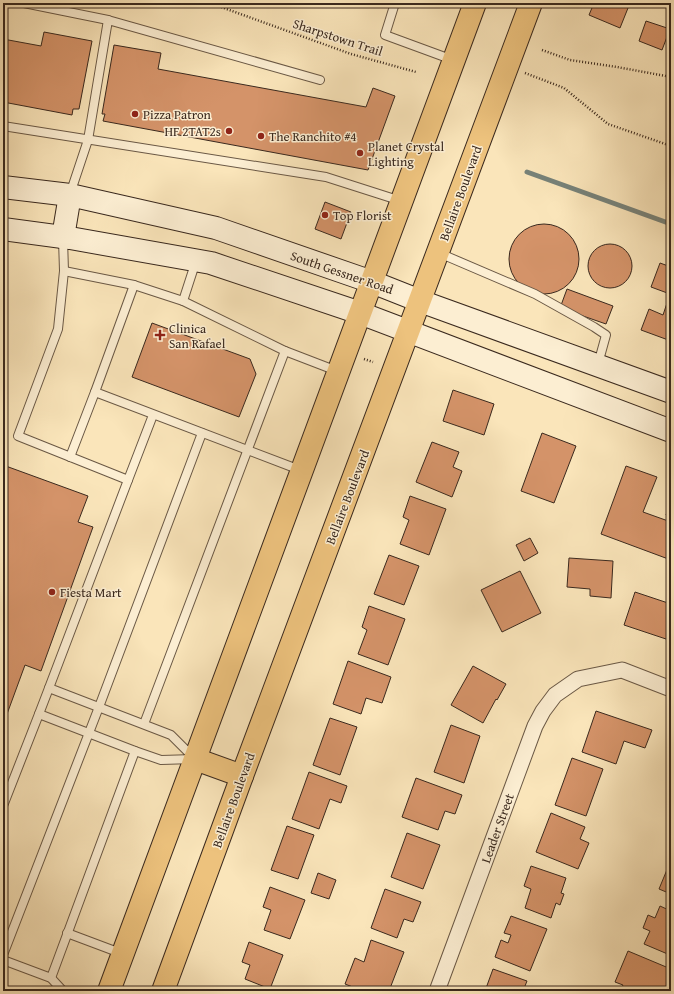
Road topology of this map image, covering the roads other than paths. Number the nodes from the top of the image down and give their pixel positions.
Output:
1 (24, 3) edge
2 (395, 3) edge
3 (475, 3) edge
4 (531, 3) edge
5 (108, 20) junction
6 (454, 61) junction
7 (320, 80) dead end
8 (3, 126) edge
9 (88, 140) junction
10 (3, 187) edge
11 (70, 195) junction
12 (402, 201) junction
13 (3, 229) edge
14 (63, 237) junction
15 (438, 252) junction
16 (196, 260) junction
17 (64, 271) junction
18 (372, 282) junction
19 (134, 286) junction
20 (420, 300) junction
21 (183, 301) junction
22 (360, 313) junction
23 (408, 331) junction
24 (286, 351) junction
25 (597, 365) junction
26 (338, 372) junction
27 (95, 392) junction
28 (671, 392) edge
29 (153, 415) junction
30 (671, 431) edge
31 (202, 433) junction
32 (248, 451) junction
33 (70, 457) junction
34 (302, 471) junction
35 (128, 480) junction
36 (49, 688) junction
37 (671, 688) edge
38 (99, 707) junction
39 (39, 714) junction
40 (144, 724) junction
41 (89, 733) junction
42 (134, 751) junction
43 (195, 759) junction
44 (242, 776) junction
45 (3, 806) edge
46 (67, 933) junction
47 (123, 954) junction
48 (3, 955) edge
49 (3, 960) edge
50 (51, 978) junction
51 (64, 991) edge
52 (109, 991) edge
53 (163, 991) edge
54 (436, 991) edge

1 - 5 lane
2 - 6 lane
3 - 6 main road
4 - 15 main road, Bellaire Boulevard
5 - 7 lane
5 - 9 lane
6 - 12 main road
8 - 9 lane
9 - 11 lane
9 - 12 lane
10 - 11 main road, South Gessner Road
11 - 14 main road
11 - 18 main road, South Gessner Road
12 - 18 main road
13 - 14 main road
14 - 16 main road
14 - 17 lane
15 - 20 main road, Bellaire Boulevard
15 - 25 lane
16 - 21 lane
16 - 22 main road
17 - 19 lane
17 - 33 lane
18 - 20 main road, South Gessner Road
18 - 22 main road
19 - 21 lane
19 - 27 lane
20 - 23 main road, Bellaire Boulevard
20 - 25 main road, South Gessner Road
21 - 24 lane
22 - 23 main road
22 - 26 main road
23 - 30 main road
23 - 44 main road, Bellaire Boulevard
24 - 26 lane
24 - 32 lane
25 - 28 main road, South Gessner Road
26 - 34 main road
27 - 29 lane
27 - 33 lane
29 - 31 lane
29 - 35 lane
31 - 32 lane
31 - 38 lane
32 - 34 lane
32 - 40 lane
33 - 35 lane
34 - 43 main road
35 - 36 lane
36 - 38 lane
36 - 39 lane
37 - 54 street, Leader Street
38 - 40 lane
38 - 41 lane
39 - 41 lane
39 - 45 lane
40 - 43 lane
41 - 42 lane
41 - 48 lane
42 - 43 lane
42 - 46 lane
43 - 44 main road
43 - 47 main road
44 - 53 main road, Bellaire Boulevard
46 - 47 lane
46 - 50 lane
47 - 52 main road
49 - 50 lane
50 - 51 lane

